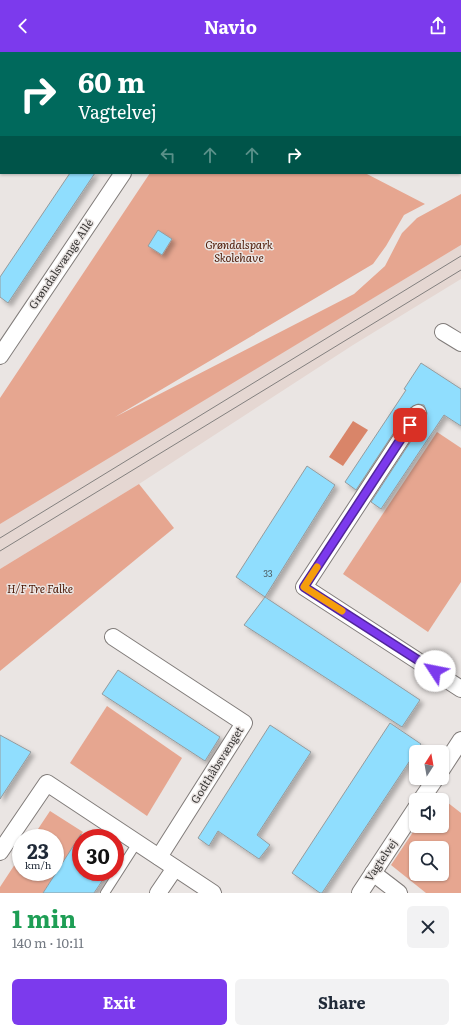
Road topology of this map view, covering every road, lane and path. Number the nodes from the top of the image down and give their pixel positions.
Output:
1 (122, 174) edge
2 (443, 332) dead end
3 (461, 343) edge
4 (0, 356) edge
5 (418, 413) dead end
6 (113, 637) dead end
7 (461, 689) edge
8 (461, 740) edge
9 (449, 758) edge
10 (409, 819) edge
11 (137, 843) junction
12 (0, 852) edge
13 (159, 857) junction
14 (175, 868) junction
15 (373, 873) junction
16 (105, 893) edge
17 (158, 893) edge
18 (213, 893) edge
19 (360, 893) edge
20 (399, 893) edge

1 - 4 street, Grøndalsvænge Allé
2 - 3 street
5 - 7 street
6 - 13 street, Godthåbsvænget
8 - 9 street
10 - 15 street, Vagtelvej
11 - 12 street
11 - 13 street
11 - 16 lane
13 - 14 street
14 - 17 street
14 - 18 street
15 - 19 street, Vagtelvej
15 - 20 street

